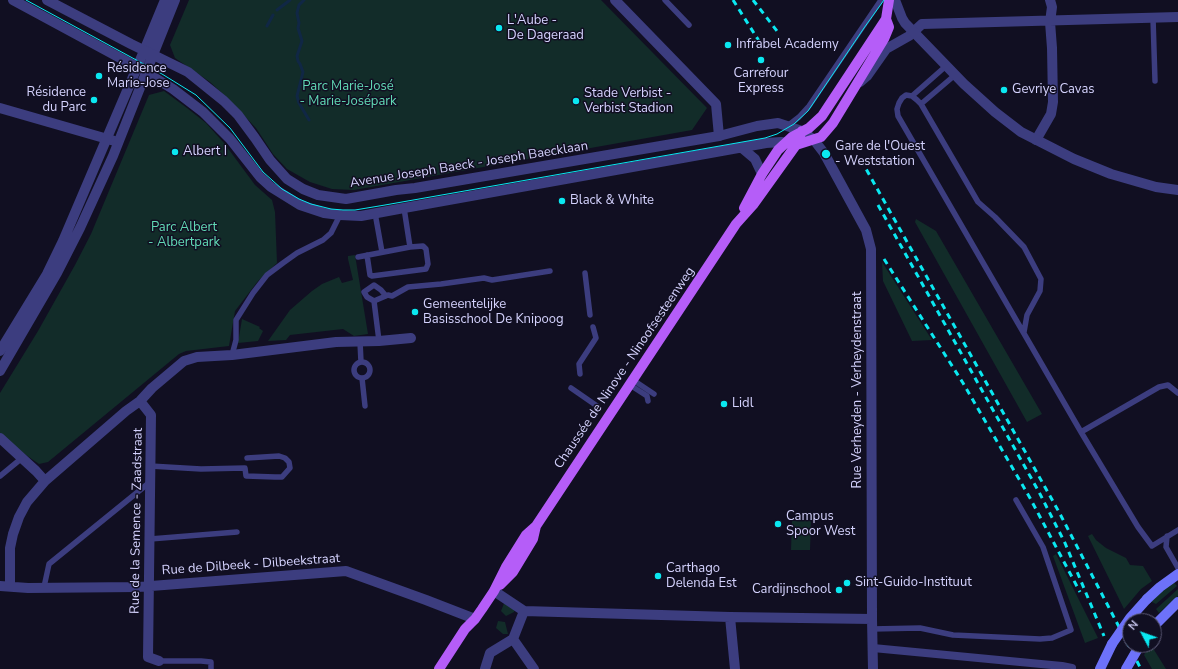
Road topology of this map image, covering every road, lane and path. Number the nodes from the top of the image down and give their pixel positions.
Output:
1 (13, 0) edge
2 (47, 0) edge
3 (165, 0) edge
4 (175, 0) edge
5 (615, 0) edge
6 (665, 0) edge
7 (881, 0) edge
8 (895, 0) edge
9 (1050, 0) edge
10 (887, 9) edge
11 (899, 10) junction
12 (1178, 17) edge
13 (1153, 18) junction
14 (1050, 20) junction
15 (689, 25) dead end
16 (914, 31) junction
17 (149, 53) junction
18 (946, 66) junction
19 (137, 67) junction
20 (147, 73) junction
21 (955, 75) junction
22 (1155, 81) dead end
23 (854, 88) junction
24 (912, 96) junction
25 (921, 104) junction
26 (0, 108) edge
27 (799, 117) junction
28 (793, 128) junction
29 (719, 136) junction
30 (107, 138) junction
31 (814, 140) junction
32 (1036, 140) junction
33 (118, 142) junction
34 (788, 143) junction
35 (742, 148) junction
36 (762, 174) junction
37 (1178, 190) edge
38 (404, 208) junction
39 (375, 213) junction
40 (340, 215) junction
41 (736, 224) junction
42 (410, 247) junction
43 (382, 252) junction
44 (368, 255) junction
45 (358, 257) dead end
46 (550, 271) dead end
47 (585, 273) dead end
48 (386, 296) junction
49 (374, 301) junction
50 (590, 315) dead end
51 (26, 319) junction
52 (593, 327) dead end
53 (1024, 332) junction
54 (411, 338) dead end
55 (379, 341) junction
56 (360, 342) junction
57 (0, 351) edge
58 (232, 354) junction
59 (361, 362) junction
60 (0, 371) edge
61 (580, 374) dead end
62 (362, 378) junction
63 (632, 382) junction
64 (570, 388) dead end
65 (1178, 392) edge
66 (654, 394) dead end
67 (140, 401) junction
68 (648, 401) dead end
69 (365, 406) dead end
70 (597, 406) dead end
71 (1081, 432) junction
72 (0, 438) edge
73 (22, 458) junction
74 (247, 458) dead end
75 (150, 466) junction
76 (0, 476) edge
77 (45, 481) junction
78 (150, 482) junction
79 (1016, 500) dead end
80 (1178, 530) edge
81 (237, 532) dead end
82 (1167, 536) junction
83 (150, 539) junction
84 (1177, 575) edge
85 (5, 586) edge
86 (149, 586) junction
87 (44, 588) junction
88 (494, 591) junction
89 (1178, 602) edge
90 (524, 611) junction
91 (730, 617) junction
92 (1162, 617) edge
93 (475, 619) junction
94 (872, 624) junction
95 (513, 639) junction
96 (873, 648) junction
97 (1135, 653) edge
98 (159, 661) joint
99 (1072, 668) edge
100 (211, 669) edge
101 (438, 669) edge
102 (447, 669) edge
103 (485, 669) edge
104 (534, 669) edge
105 (735, 669) edge
106 (873, 669) edge
107 (1100, 669) edge
108 (1126, 669) edge

1 - 19 street
2 - 17 street, Avenue Joseph Baeck - Joseph Baecklaan
3 - 17 street
4 - 17 street
5 - 29 street
6 - 15 lane
7 - 27 lane, Chaussée de Ninove - Ninoofsesteenweg
8 - 11 street
9 - 14 street
10 - 11 street
10 - 23 main road
10 - 28 main road, Chaussée de Ninove - Ninoofsesteenweg
11 - 16 street
12 - 13 street
13 - 14 street
13 - 22 lane
14 - 16 street
14 - 32 street
16 - 18 street
16 - 23 street
17 - 19 street
17 - 20 street
17 - 29 street, Avenue Joseph Baeck - Joseph Baecklaan
18 - 21 street
18 - 24 lane
19 - 20 street
19 - 30 street
20 - 33 street
20 - 40 street
21 - 25 lane
21 - 32 street
23 - 31 main road
24 - 25 lane
24 - 53 lane
25 - 53 lane
26 - 30 street
27 - 28 lane
27 - 28 lane, Chaussée de Ninove - Ninoofsesteenweg
27 - 28 lane, Chaussée de Ninove - Ninoofsesteenweg
28 - 29 street, Avenue Joseph Baeck - Joseph Baecklaan
28 - 31 street, Rue Verheyden - Verheydenstraat
28 - 34 main road, Chaussée de Ninove - Ninoofsesteenweg
30 - 33 street
30 - 51 street
31 - 34 main road
31 - 94 street, Rue Verheyden - Verheydenstraat
32 - 37 street
33 - 51 street
34 - 35 street
34 - 36 main road, Chaussée de Ninove - Ninoofsesteenweg
34 - 41 main road, Chaussée de Ninove - Ninoofsesteenweg
35 - 36 street
35 - 38 street
36 - 41 main road, Chaussée de Ninove - Ninoofsesteenweg
38 - 39 street
38 - 42 lane
39 - 40 street
39 - 43 lane
40 - 58 lane
41 - 63 main road, Chaussée de Ninove - Ninoofsesteenweg
42 - 43 lane
42 - 44 lane
43 - 44 lane
44 - 45 lane
46 - 48 lane
47 - 50 lane
48 - 49 lane
48 - 49 lane
49 - 55 lane
51 - 57 street
51 - 60 street
52 - 61 lane
53 - 71 lane
54 - 55 street
55 - 56 street
56 - 58 street
56 - 59 lane
58 - 67 street
59 - 62 lane
59 - 62 lane
62 - 69 lane
63 - 66 lane
63 - 68 lane
63 - 88 main road, Chaussée de Ninove - Ninoofsesteenweg
64 - 70 lane
65 - 71 lane
67 - 75 street, Rue de la Semence - Zaadstraat
67 - 77 street
71 - 82 lane
72 - 73 street
73 - 76 lane
73 - 77 street
74 - 75 lane
75 - 78 street, Rue de la Semence - Zaadstraat
77 - 85 street
78 - 83 street, Rue de la Semence - Zaadstraat
78 - 87 lane
79 - 94 lane
80 - 82 lane
81 - 83 lane
82 - 84 lane
83 - 86 street, Rue de la Semence - Zaadstraat
84 - 107 main road, bridge
85 - 87 street, Rue de Dilbeek - Dilbeekstraat
86 - 87 street, Rue de Dilbeek - Dilbeekstraat
86 - 93 street, Rue de Dilbeek - Dilbeekstraat
86 - 98 street, Rue de la Semence - Zaadstraat
88 - 90 street
88 - 93 main road, Chaussée de Ninove - Ninoofsesteenweg
89 - 92 main road
90 - 91 street
90 - 95 street
91 - 94 street
91 - 105 street
93 - 101 main road
93 - 102 main road
94 - 96 street, Rue Verheyden - Verheydenstraat
95 - 103 street
95 - 104 street
96 - 99 street
96 - 106 street, Rue Verheyden - Verheydenstraat
97 - 108 main road, bridge
98 - 100 lane

